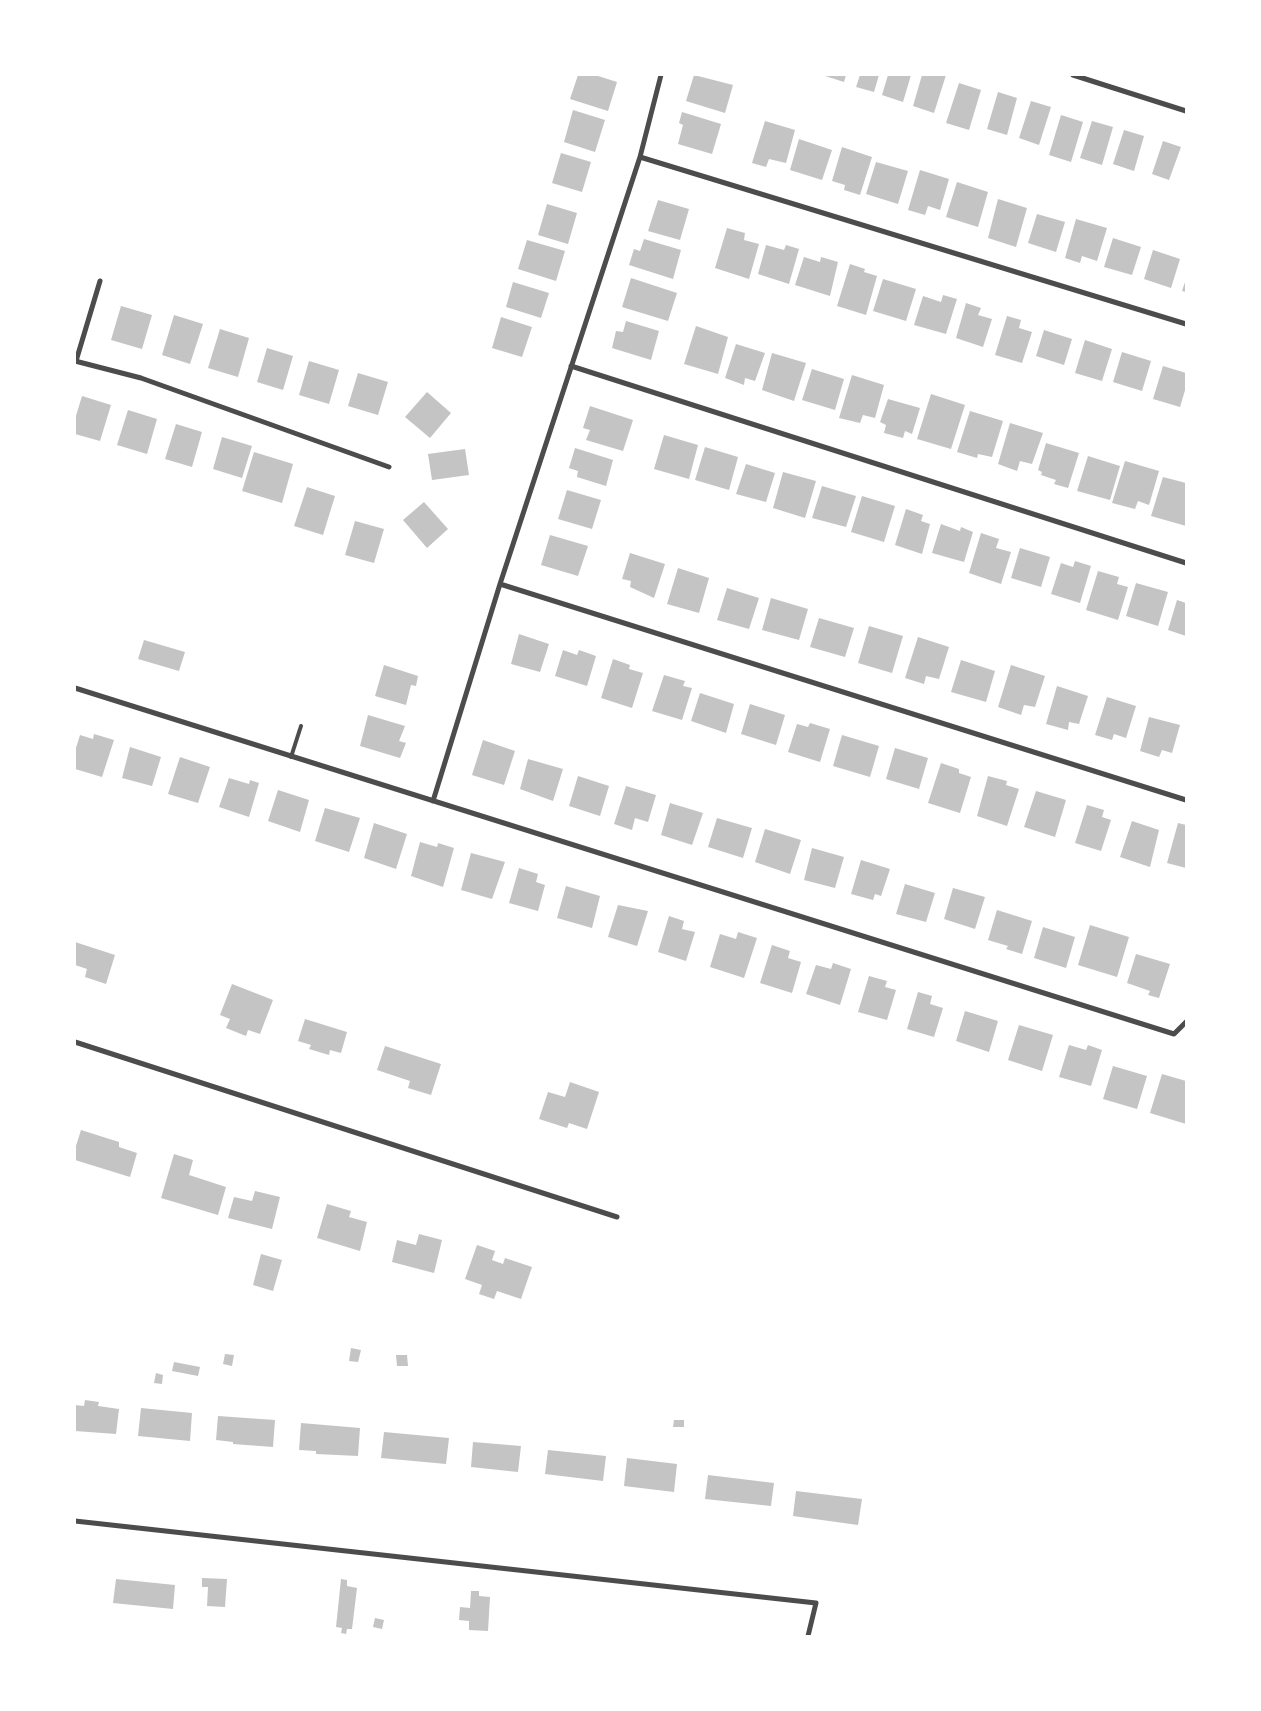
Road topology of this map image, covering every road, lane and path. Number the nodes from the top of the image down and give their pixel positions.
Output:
1 (661, 75) edge
2 (1073, 75) edge
3 (1186, 111) edge
4 (640, 157) junction
5 (100, 281) dead end
6 (1186, 324) edge
7 (75, 361) edge
8 (571, 366) junction
9 (389, 467) dead end
10 (1186, 563) edge
11 (500, 584) junction
12 (75, 688) edge
13 (301, 726) dead end
14 (292, 757) junction
15 (1186, 800) edge
16 (433, 801) junction
17 (1186, 1022) edge
18 (75, 1042) edge
19 (617, 1217) dead end
20 (75, 1521) edge
21 (808, 1636) edge

1 - 4 street
2 - 3 street
4 - 6 street
4 - 8 street
5 - 7 street
7 - 9 street
8 - 10 street
8 - 11 street
11 - 15 street
11 - 16 street
12 - 14 street
13 - 14 lane
14 - 16 street
16 - 17 street
18 - 19 street
20 - 21 street

